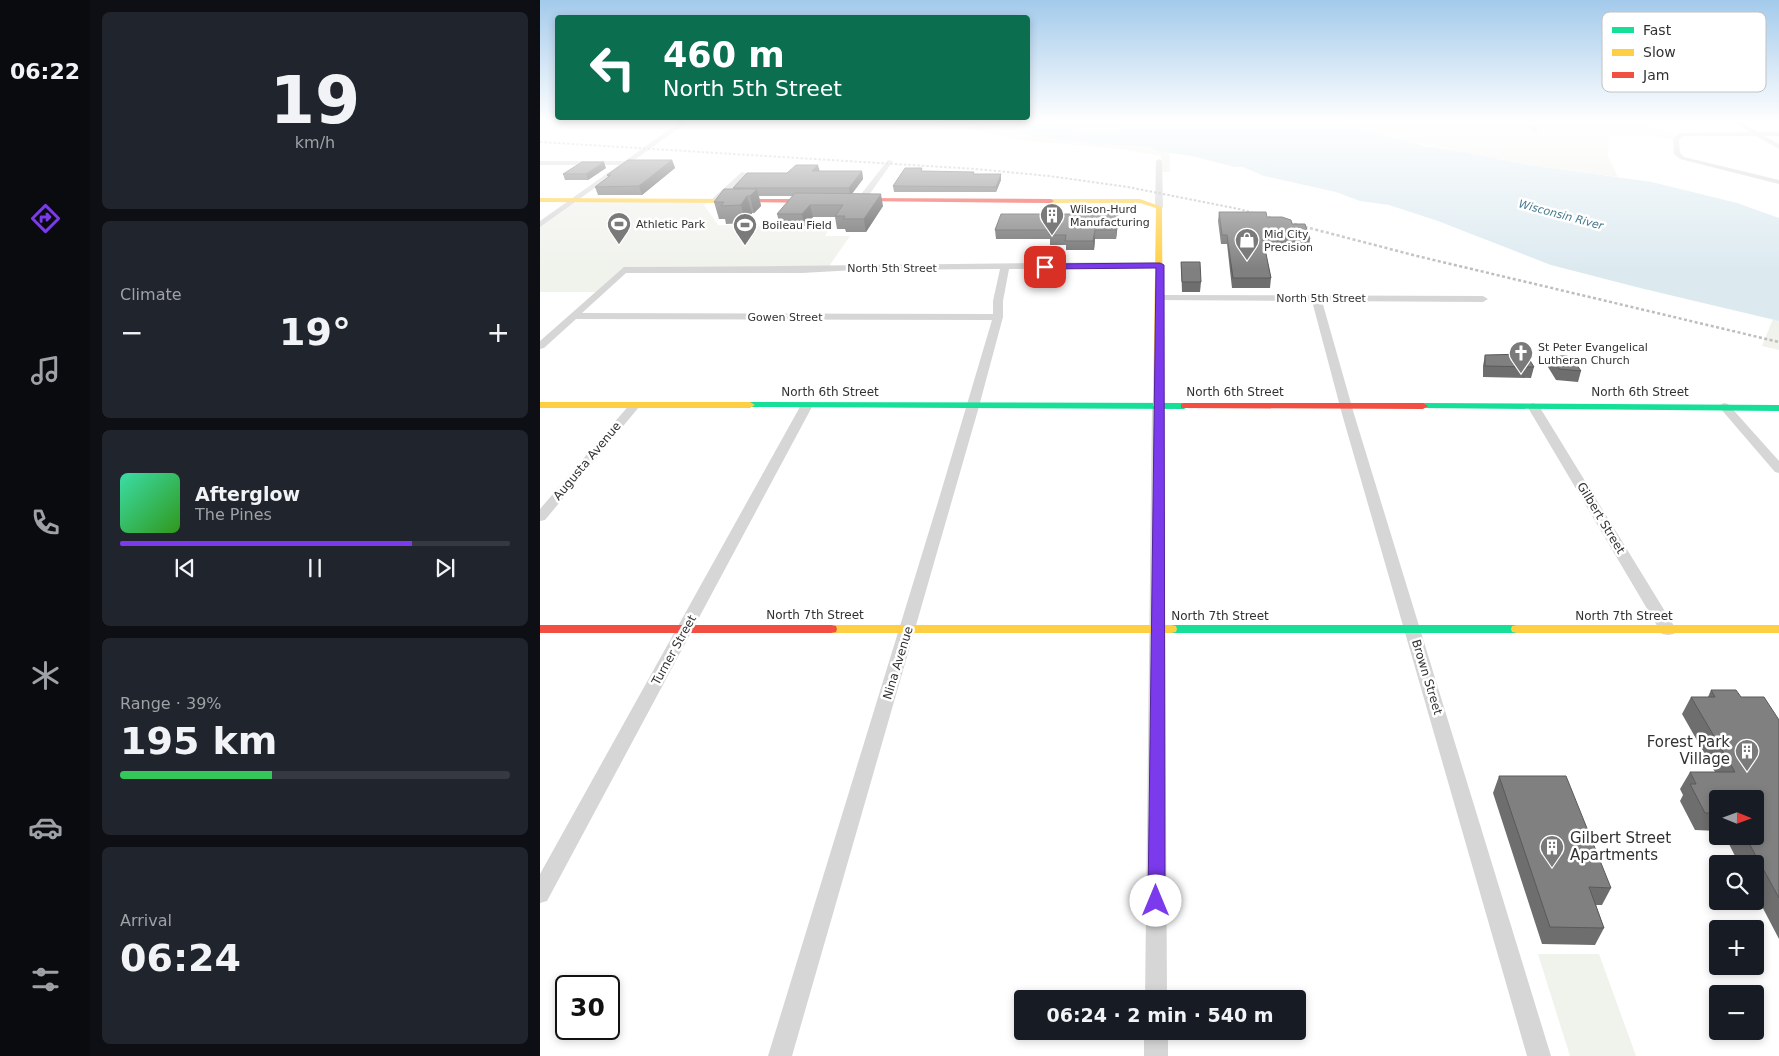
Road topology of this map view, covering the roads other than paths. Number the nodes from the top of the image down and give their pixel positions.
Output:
1 (617, 170) edge
2 (883, 170) edge
3 (1159, 170) edge
4 (1732, 170) edge
5 (745, 174) edge
6 (1779, 182) edge
7 (540, 200) edge
8 (828, 200) edge
9 (846, 200) edge
10 (861, 200) junction
11 (574, 201) junction
12 (716, 201) junction
13 (1159, 207) junction
14 (540, 225) edge
15 (1160, 265) junction
16 (1005, 267) junction
17 (1160, 298) junction
18 (1316, 298) junction
19 (1483, 299) dead end
20 (573, 316) junction
21 (998, 317) junction
22 (540, 346) edge
23 (540, 405) edge
24 (634, 405) junction
25 (807, 405) junction
26 (973, 406) junction
27 (1158, 406) junction
28 (1346, 406) junction
29 (1533, 406) junction
30 (1724, 406) junction
31 (1779, 408) edge
32 (1779, 469) edge
33 (540, 518) edge
34 (540, 628) edge
35 (686, 628) junction
36 (908, 629) junction
37 (1779, 629) edge
38 (1157, 630) junction
39 (1414, 630) junction
40 (1668, 630) junction
41 (540, 894) edge
42 (1156, 990) edge
43 (1156, 1040) edge
44 (780, 1056) edge
45 (1156, 1056) edge
46 (1539, 1056) edge

1 - 11 street
2 - 10 street
3 - 13 street
4 - 6 street
5 - 12 street
7 - 11 street
8 - 12 street
9 - 10 street
10 - 13 street
11 - 12 street
11 - 14 street
13 - 15 street
15 - 16 street, North 5th Street
15 - 17 street
16 - 20 street, North 5th Street
16 - 21 street, Nina Avenue
17 - 18 street, North 5th Street
17 - 27 street
18 - 19 street, North 5th Street
18 - 28 street, Brown Street
20 - 21 street, Gowen Street
20 - 22 street
21 - 26 street, Nina Avenue
23 - 24 street, North 6th Street
24 - 25 street, North 6th Street
24 - 33 street, Augusta Avenue
25 - 26 street, North 6th Street
25 - 35 street, Turner Street
26 - 27 street, North 6th Street
26 - 36 street, Nina Avenue
27 - 28 street, North 6th Street
27 - 38 street
28 - 29 street, North 6th Street
28 - 39 street, Brown Street
29 - 30 street, North 6th Street
29 - 40 street, Gilbert Street
30 - 31 street, North 6th Street
30 - 32 street
34 - 35 street, North 7th Street
35 - 36 street, North 7th Street
35 - 41 street, Turner Street
36 - 38 street, North 7th Street
36 - 44 street, Nina Avenue
37 - 40 street, North 7th Street
38 - 39 street, North 7th Street
38 - 42 street
39 - 40 street, North 7th Street
39 - 46 street, Brown Street
43 - 45 street

